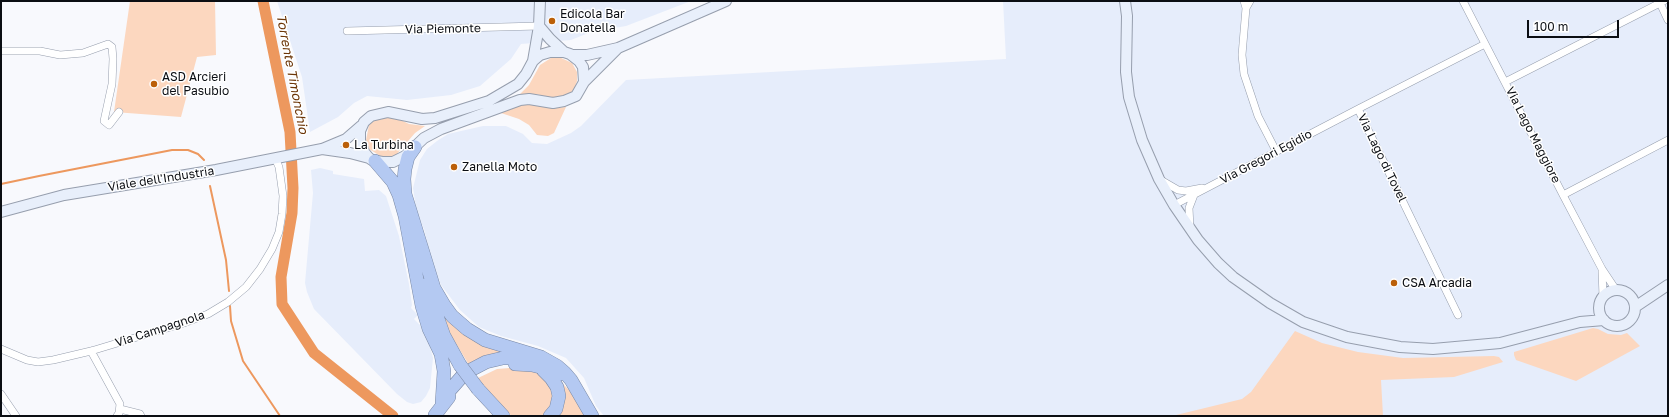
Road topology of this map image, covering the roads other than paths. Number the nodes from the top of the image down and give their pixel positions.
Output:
1 (540, 1) edge
2 (726, 1) edge
3 (1125, 1) edge
4 (1132, 1) edge
5 (1250, 1) edge
6 (1463, 1) edge
7 (1662, 2) edge
8 (1245, 5) edge
9 (1127, 16) junction
10 (1668, 20) edge
11 (539, 26) junction
12 (347, 31) dead end
13 (1485, 44) junction
14 (618, 48) junction
15 (1, 51) edge
16 (568, 54) junction
17 (533, 61) junction
18 (584, 82) junction
19 (1506, 82) junction
20 (1358, 109) junction
21 (119, 112) dead end
22 (361, 126) junction
23 (1668, 140) edge
24 (415, 147) junction
25 (322, 150) junction
26 (1276, 151) junction
27 (277, 158) junction
28 (372, 159) junction
29 (1159, 179) junction
30 (1208, 187) junction
31 (402, 195) junction
32 (1194, 195) junction
33 (1563, 195) junction
34 (1174, 205) junction
35 (1, 212) edge
36 (1190, 228) junction
37 (1602, 269) junction
38 (1668, 285) edge
39 (1616, 290) junction
40 (1629, 294) junction
41 (1603, 296) junction
42 (1648, 297) junction
43 (1599, 307) junction
44 (1635, 307) junction
45 (1458, 315) dead end
46 (1604, 320) junction
47 (1580, 322) junction
48 (1, 350) edge
49 (91, 351) junction
50 (532, 365) junction
51 (565, 373) junction
52 (1, 394) edge
53 (582, 398) junction
54 (439, 409) junction
55 (118, 413) edge
56 (16, 416) edge
57 (141, 416) edge
58 (503, 416) edge
59 (550, 416) edge
60 (592, 416) edge

1 - 11 main road
2 - 14 main road, Viale dell'Industria
3 - 9 main road
4 - 9 main road
5 - 8 street
6 - 13 street, Via Lago Maggiore
7 - 10 street
7 - 19 street
8 - 26 street
9 - 29 main road
11 - 12 street, Via Piemonte
11 - 16 main road
11 - 17 main road
13 - 19 street, Via Lago Maggiore
13 - 20 street, Via Lago di Tovel
14 - 16 main road, Viale dell'Industria
14 - 18 main road, Viale dell'Industria
15 - 21 street
16 - 17 main road, Viale dell'Industria
16 - 18 main road
17 - 22 main road, Viale dell'Industria
18 - 24 main road, Viale dell'Industria
19 - 33 street, Via Lago Maggiore
20 - 26 street, Via Gregori Egidio
20 - 45 street, Via Lago di Tovel
22 - 25 main road, Viale dell'Industria
22 - 28 main road
23 - 33 street
24 - 28 main road, Viale dell'Industria
24 - 31 highway
25 - 27 main road, Viale dell'Industria
25 - 28 main road, Viale dell'Industria
26 - 30 street, Via Gregori Egidio
27 - 35 main road, Viale dell'Industria
27 - 49 street, Via Campagnola
28 - 31 highway
29 - 30 street
29 - 34 main road
30 - 32 street, Via Gregori Egidio
31 - 51 highway
31 - 54 highway
31 - 58 highway, bridge
32 - 34 street, Via Gregori Egidio
32 - 36 street
33 - 37 street, Via Lago Maggiore
34 - 36 main road
36 - 47 main road
37 - 39 street, Via Lago Maggiore
37 - 41 street, Via Lago Maggiore
38 - 42 main road
39 - 40 main road
39 - 41 main road
40 - 42 main road
40 - 44 main road
41 - 43 main road
42 - 44 main road
43 - 46 main road
43 - 47 main road
44 - 46 main road
46 - 47 main road
48 - 49 street, Via Campagnola
49 - 55 street
50 - 53 highway
50 - 54 highway
50 - 59 highway
51 - 53 highway
51 - 54 highway
52 - 56 street
53 - 60 highway
55 - 57 street

